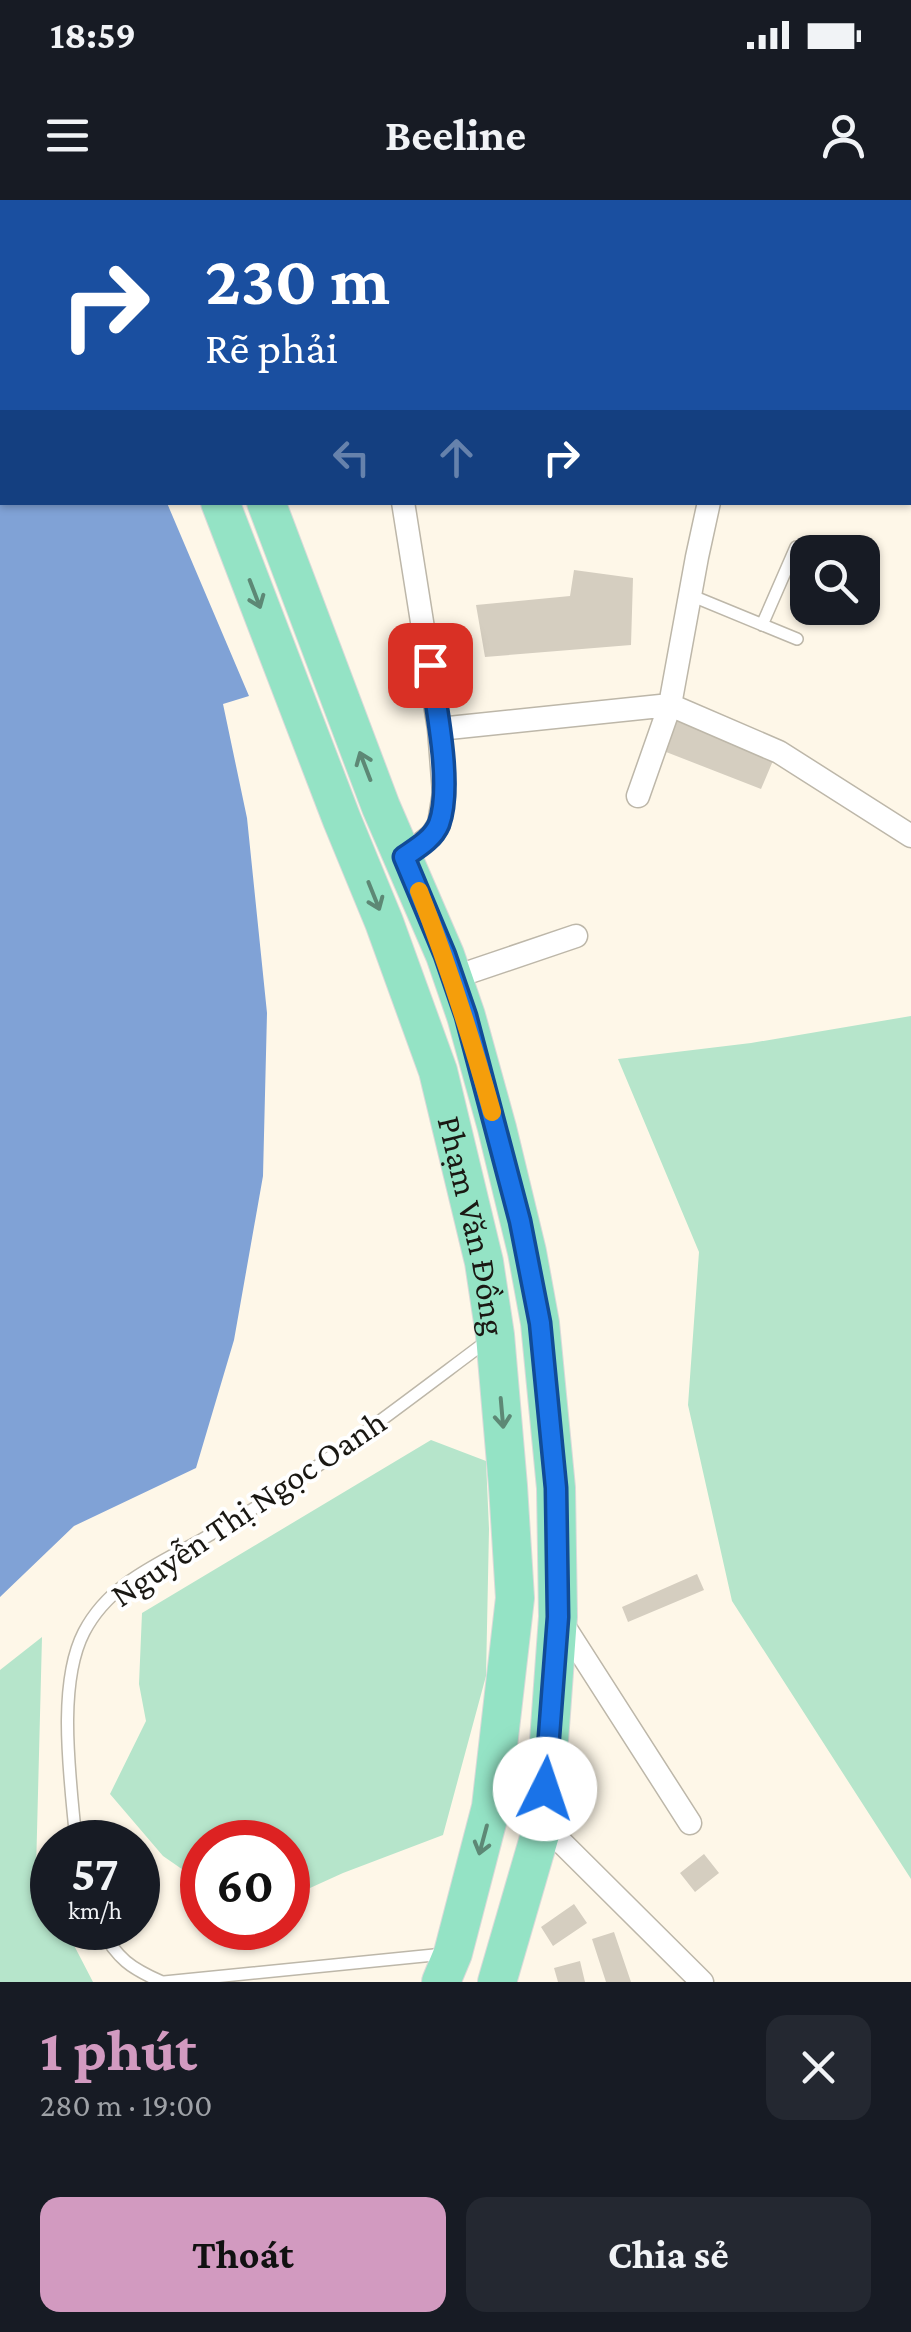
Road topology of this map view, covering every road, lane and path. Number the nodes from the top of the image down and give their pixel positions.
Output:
1 (221, 505) edge
2 (267, 505) edge
3 (404, 505) edge
4 (708, 505) edge
5 (790, 561) edge
6 (690, 595) junction
7 (762, 625) junction
8 (797, 640) dead end
9 (670, 705) junction
10 (439, 729) junction
11 (638, 796) dead end
12 (911, 836) edge
13 (404, 857) junction
14 (576, 936) dead end
15 (452, 978) junction
16 (540, 1323) junction
17 (495, 1335) junction
18 (558, 1617) junction
19 (75, 1820) edge
20 (542, 1824) junction
21 (690, 1824) dead end
22 (115, 1950) edge
23 (447, 1968) edge
24 (499, 1974) edge
25 (163, 1982) edge
26 (702, 1982) edge

1 -> 17 main road, Phạm Văn Đồng
13 -> 2 main road, Phạm Văn Đồng
3 - 10 street
4 - 6 street
5 - 7 lane
6 - 7 lane
6 - 9 street
7 - 8 lane
9 - 10 street
9 - 11 street
9 - 12 street
10 - 13 street
13 - 15 main road, Phạm Văn Đồng
14 - 15 street
15 - 16 main road, Phạm Văn Đồng
16 - 17 main road
16 - 18 main road, Phạm Văn Đồng
17 - 19 lane, Nguyễn Thị Ngọc Oanh
17 -> 23 main road, Phạm Văn Đồng
18 - 20 main road, Phạm Văn Đồng
18 - 21 street
20 - 24 main road, Phạm Văn Đồng
20 - 26 street
22 - 25 lane
23 - 24 main road
23 - 25 lane

